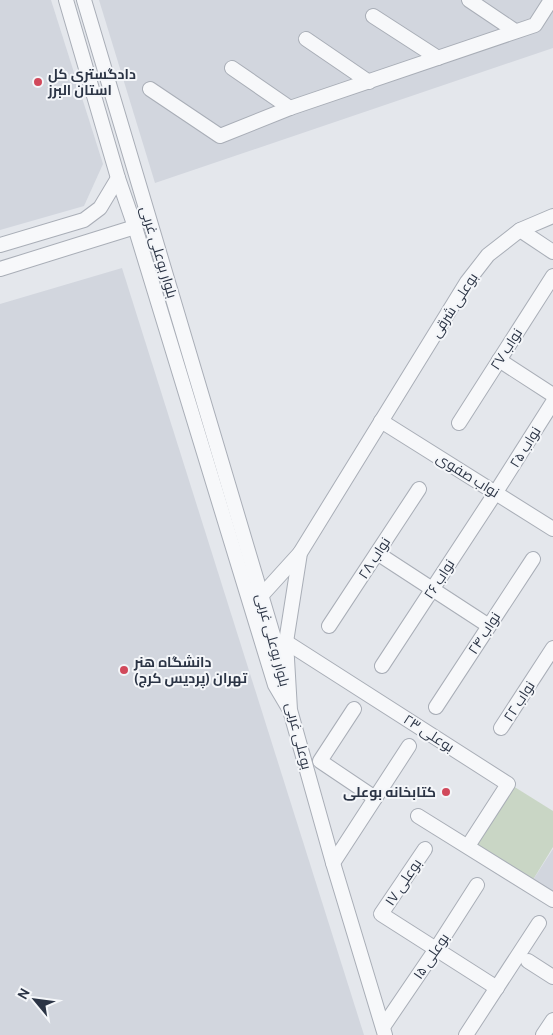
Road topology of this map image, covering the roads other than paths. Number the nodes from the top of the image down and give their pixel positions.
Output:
1 (66, 0) edge
2 (84, 0) edge
3 (469, 0) edge
4 (551, 0) edge
5 (373, 16) dead end
6 (515, 31) junction
7 (306, 39) dead end
8 (438, 58) junction
9 (103, 66) junction
10 (232, 68) dead end
11 (88, 72) junction
12 (369, 82) junction
13 (150, 89) dead end
14 (290, 108) junction
15 (118, 178) junction
16 (553, 216) edge
17 (135, 227) junction
18 (520, 230) junction
19 (0, 245) edge
20 (553, 252) edge
21 (0, 269) edge
22 (553, 276) edge
23 (499, 360) junction
24 (553, 396) edge
25 (553, 402) edge
26 (382, 421) junction
27 (459, 423) dead end
28 (419, 489) dead end
29 (496, 492) junction
30 (553, 529) edge
31 (300, 553) junction
32 (377, 553) junction
33 (533, 559) dead end
34 (433, 589) junction
35 (255, 598) junction
36 (330, 626) dead end
37 (489, 626) junction
38 (286, 642) junction
39 (550, 658) edge
40 (382, 666) dead end
41 (436, 706) dead end
42 (354, 709) dead end
43 (290, 710) junction
44 (501, 728) dead end
45 (409, 746) dead end
46 (375, 798) junction
47 (418, 816) dead end
48 (468, 846) junction
49 (425, 849) dead end
50 (332, 863) junction
51 (477, 885) dead end
52 (553, 900) edge
53 (539, 923) dead end
54 (436, 949) junction
55 (528, 961) dead end
56 (553, 977) edge
57 (497, 988) junction
58 (553, 1020) edge
59 (384, 1031) edge
60 (466, 1035) edge
61 (543, 1035) edge

1 - 11 street, بلوار بوعلی غربی
2 - 9 street, بلوار بوعلی غربی
3 - 6 street
4 - 6 street
5 - 8 street
6 - 8 street
7 - 12 street
8 - 12 street
9 - 11 street
9 - 35 street, بلوار بوعلی غربی
10 - 14 street
11 - 15 street, بلوار بوعلی غربی
12 - 14 street
13 - 14 street
15 - 17 street, بلوار بوعلی غربی
15 - 19 street
16 - 18 street, بوعلی شرقی
17 - 21 street
17 - 35 street, بلوار بوعلی غربی
18 - 20 street
18 - 26 street, بوعلی شرقی
22 - 23 street, نواب ۲۷
23 - 24 street
23 - 27 street, نواب ۲۷
25 - 29 street, نواب ۲۵
26 - 29 street, نواب صفوی
26 - 31 street, بوعلی غربی
28 - 32 street, نواب ۲۸
29 - 30 street, نواب صفوی
29 - 34 street, نواب ۲۶
31 - 35 street
31 - 38 street, بوعلی غربی
32 - 34 street
32 - 36 street, نواب ۲۸
33 - 37 street, نواب ۲۴
34 - 37 street
34 - 40 street, نواب ۲۶
35 - 43 street, بلوار بوعلی غربی
37 - 41 street, نواب ۲۴
38 - 43 street, بوعلی غربی
38 - 48 street, بوعلی ۲۳
39 - 44 street, نواب ۲۲
42 - 46 street
43 - 50 street, بوعلی غربی
45 - 46 street
46 - 50 street
47 - 48 street
48 - 52 street
49 - 54 street, بوعلی ۱۷
50 - 59 street, بوعلی غربی
51 - 54 street, بوعلی ۱۵
53 - 57 street
54 - 57 street
54 - 59 street, بوعلی ۱۵
55 - 56 street
57 - 60 street
58 - 61 street

